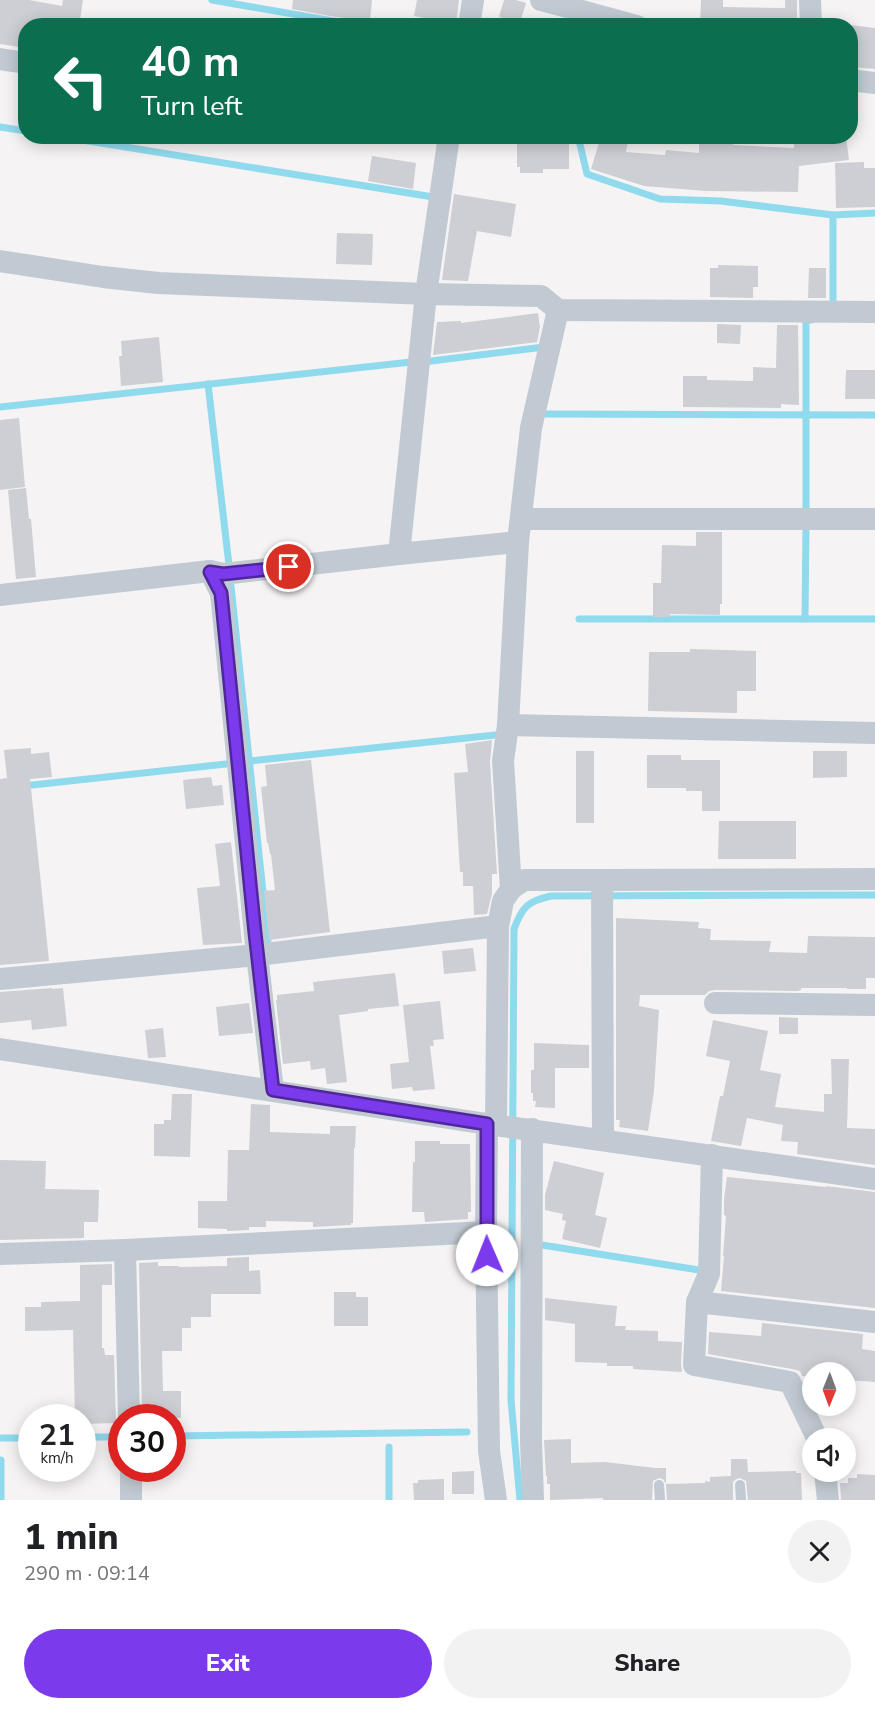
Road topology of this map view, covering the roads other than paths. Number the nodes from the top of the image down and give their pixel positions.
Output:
1 (473, 0) edge
2 (541, 0) edge
3 (810, 0) edge
4 (470, 18) edge
5 (607, 18) edge
6 (811, 18) edge
7 (0, 59) edge
8 (18, 62) edge
9 (858, 81) edge
10 (875, 83) edge
11 (448, 144) edge
12 (0, 261) edge
13 (426, 294) junction
14 (558, 310) junction
15 (875, 312) edge
16 (520, 519) junction
17 (875, 519) edge
18 (518, 542) junction
19 (399, 554) junction
20 (210, 572) junction
21 (0, 595) edge
22 (508, 725) junction
23 (875, 733) edge
24 (875, 879) edge
25 (511, 889) junction
26 (602, 889) junction
27 (498, 926) junction
28 (258, 955) junction
29 (0, 979) edge
30 (715, 1004) dead end
31 (875, 1005) edge
32 (0, 1049) edge
33 (273, 1090) junction
34 (508, 1126) junction
35 (603, 1140) junction
36 (712, 1155) junction
37 (875, 1179) edge
38 (486, 1232) junction
39 (125, 1250) junction
40 (0, 1254) edge
41 (697, 1302) junction
42 (875, 1322) edge
43 (129, 1404) edge
44 (812, 1428) edge
45 (131, 1482) edge
46 (826, 1482) edge
47 (659, 1485) dead end
48 (740, 1485) dead end
49 (131, 1500) edge
50 (496, 1500) edge
51 (533, 1500) edge
52 (660, 1500) edge
53 (741, 1500) edge
54 (828, 1500) edge

1 - 4 street
2 - 5 street
3 - 6 street
7 - 8 street
9 - 10 street
11 - 13 street
12 - 13 street
13 - 14 street
13 - 19 street
14 - 15 street
14 - 16 street
16 - 17 street
16 - 18 street
18 - 19 street
18 - 22 street
19 - 20 street
20 - 21 street
20 - 28 street
22 - 23 street
22 - 25 street
24 - 26 street
25 - 26 street
25 - 27 street
26 - 35 street
27 - 28 street
27 - 34 street
28 - 29 street
28 - 33 street
30 - 31 street
32 - 33 street
33 - 34 street
34 - 35 street
34 - 38 street
34 - 51 street
35 - 36 street
36 - 37 street
36 - 41 street
38 - 39 street
38 - 50 street
39 - 40 street
39 - 43 street
41 - 42 street
41 - 44 street
45 - 49 street
46 - 54 street
47 - 52 lane
48 - 53 lane

